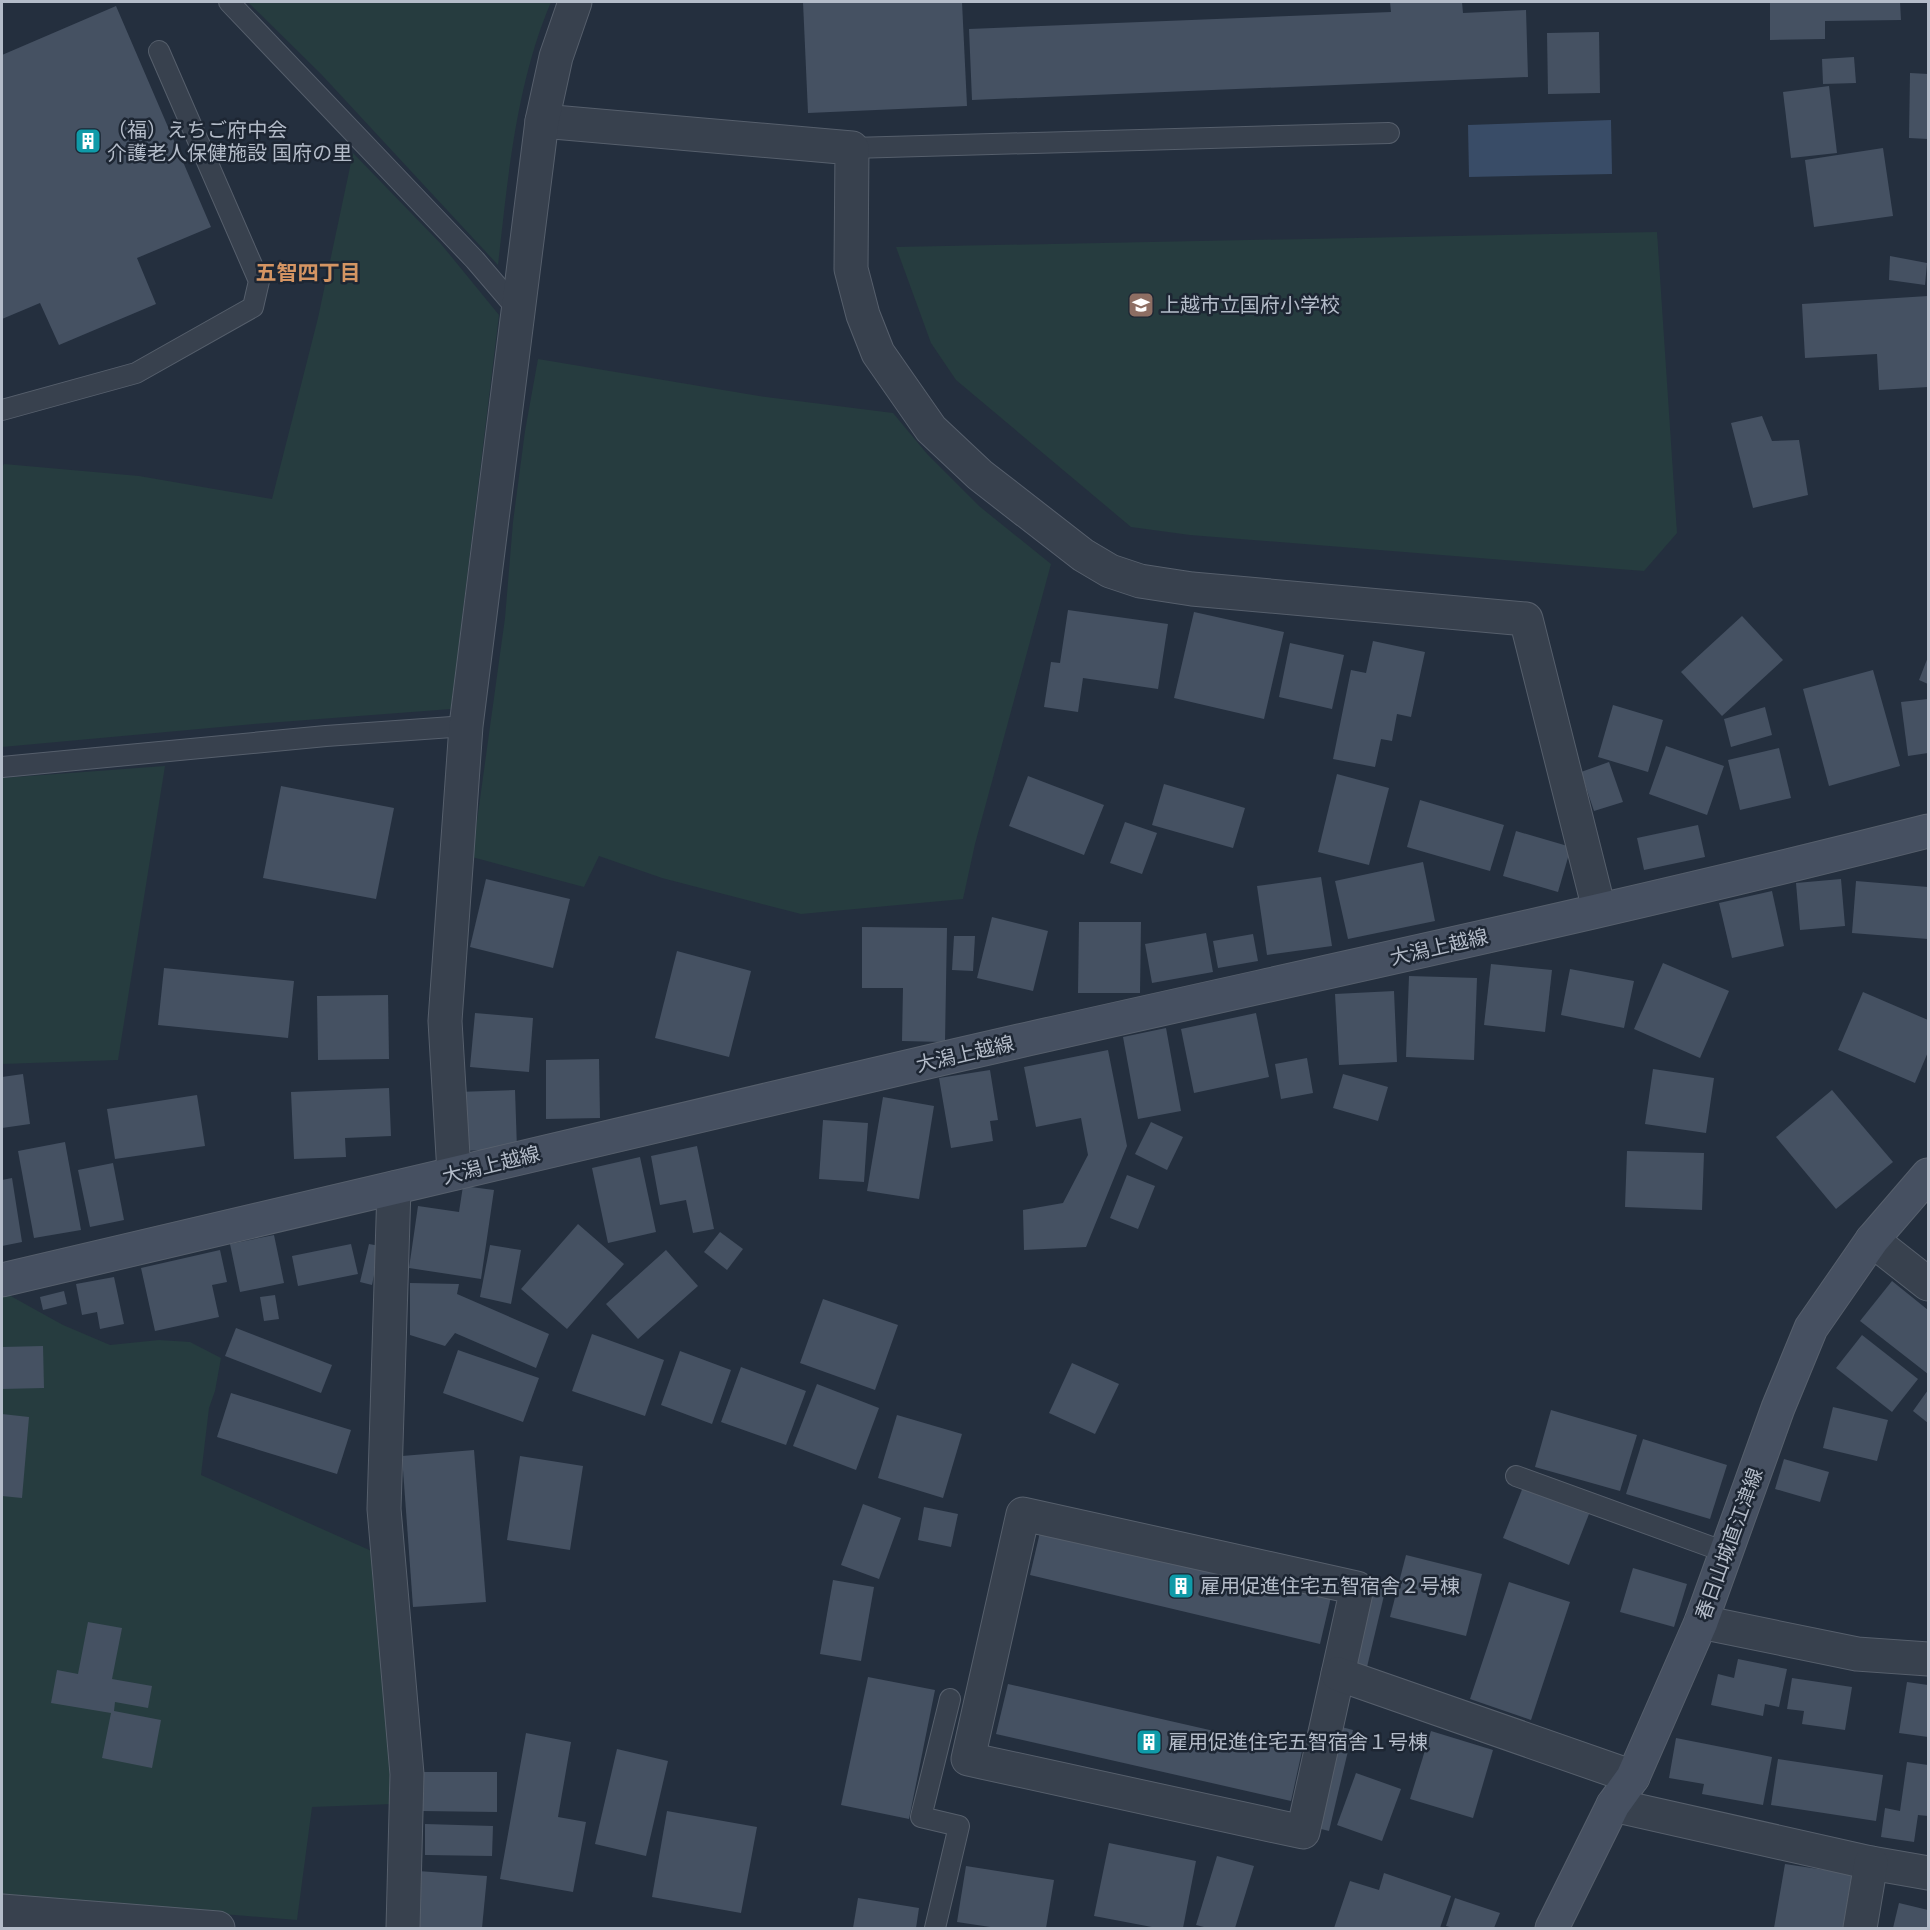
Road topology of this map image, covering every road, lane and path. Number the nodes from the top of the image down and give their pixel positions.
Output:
1 (229, 2) edge
2 (575, 2) edge
3 (159, 51) dead end
4 (542, 121) junction
5 (1389, 133) dead end
6 (852, 148) junction
7 (517, 309) junction
8 (2, 410) edge
9 (466, 726) junction
10 (2, 767) edge
11 (1929, 831) edge
12 (1599, 909) junction
13 (453, 1173) junction
14 (1929, 1175) edge
15 (394, 1188) junction
16 (1872, 1240) junction
17 (2, 1280) edge
18 (1929, 1284) edge
19 (1516, 1476) dead end
20 (1728, 1553) junction
21 (1701, 1622) junction
22 (1929, 1659) edge
23 (1338, 1674) junction
24 (950, 1700) dead end
25 (1633, 1777) junction
26 (1613, 1806) junction
27 (1871, 1863) junction
28 (1929, 1873) edge
29 (2, 1911) edge
30 (87, 1922) edge
31 (218, 1929) edge
32 (403, 1929) edge
33 (935, 1929) edge
34 (1552, 1929) edge
35 (1860, 1929) edge

1 - 7 lane
2 - 4 street
3 - 8 lane
4 - 6 street
4 - 7 street
5 - 6 lane
6 - 12 street
7 - 9 street
9 - 10 lane
9 - 13 street
11 - 12 main road, 大潟上越線
12 - 13 main road, 大潟上越線
13 - 15 main road, 大潟上越線
14 - 16 main road, 春日山城直江津線
15 - 17 main road, 大潟上越線
15 - 32 street
16 - 18 street
16 - 20 main road, 春日山城直江津線
19 - 20 lane
20 - 21 main road, 春日山城直江津線
21 - 22 street
21 - 25 main road, 春日山城直江津線
23 - 23 street
23 - 25 street
24 - 33 lane
25 - 26 main road, 春日山城直江津線
26 - 27 street
26 - 34 main road, 春日山城直江津線
27 - 28 street
27 - 35 street
29 - 30 street
30 - 31 street

